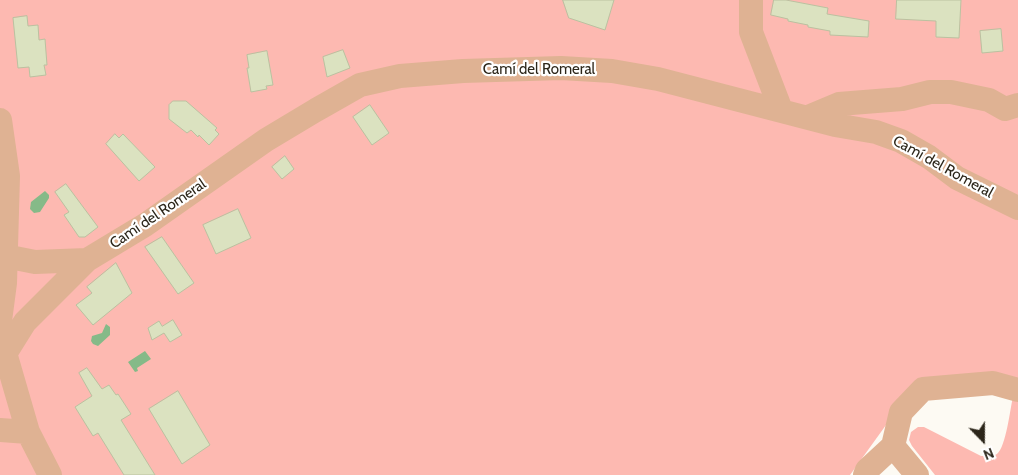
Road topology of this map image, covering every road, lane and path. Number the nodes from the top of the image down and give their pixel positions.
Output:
1 (752, 0) edge
2 (1018, 105) edge
3 (781, 110) junction
4 (808, 117) junction
5 (0, 120) edge
6 (4, 181) edge
7 (1018, 208) edge
8 (3, 255) edge
9 (87, 260) junction
10 (0, 321) edge
11 (3, 345) edge
12 (1018, 390) edge
13 (18, 397) junction
14 (0, 417) edge
15 (0, 430) edge
16 (28, 432) junction
17 (893, 446) junction
18 (50, 475) edge
19 (865, 475) edge
20 (917, 475) edge

1 - 3 street
2 - 4 street
3 - 4 street, Camí del Romeral
3 - 9 street, Camí del Romeral
4 - 7 street, Camí del Romeral
5 - 6 street
6 - 8 street
8 - 9 street, Camí del Romeral
8 - 10 street
9 - 11 street, Camí del Romeral
11 - 13 street
12 - 17 street
13 - 14 street
13 - 16 street
15 - 16 street
16 - 18 street
17 - 19 street
17 - 20 street

